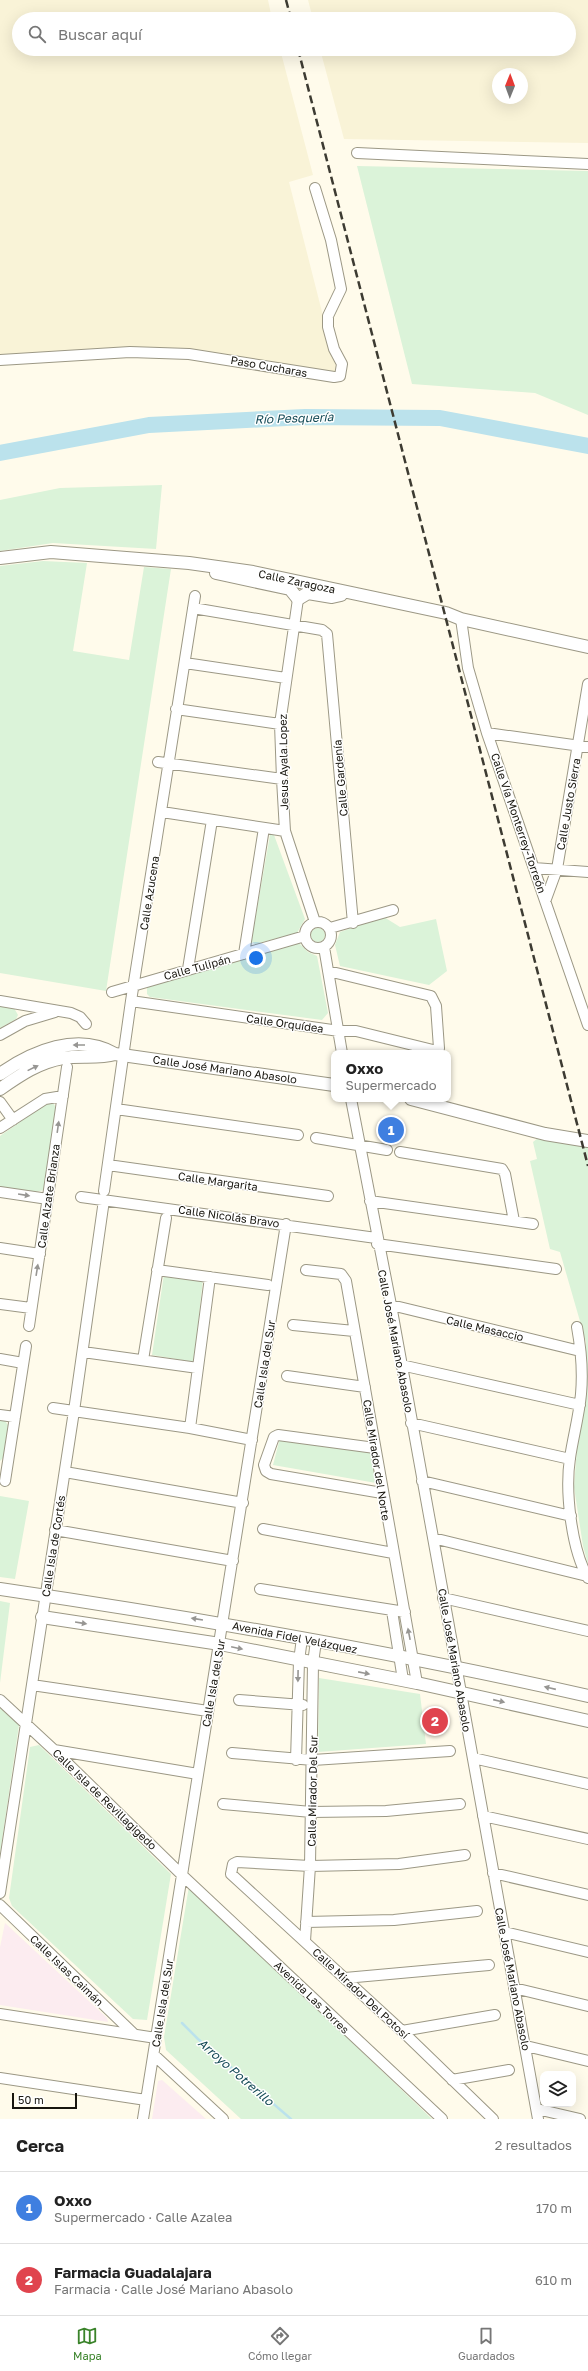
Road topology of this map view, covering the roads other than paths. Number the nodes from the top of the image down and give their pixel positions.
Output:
1 (357, 153) dead end
2 (588, 164) edge
3 (315, 188) dead end
4 (0, 360) edge
5 (0, 558) edge
6 (189, 563) junction
7 (302, 582) junction
8 (347, 592) junction
9 (195, 596) dead end
10 (298, 599) junction
11 (193, 608) junction
12 (461, 619) junction
13 (295, 624) junction
14 (588, 648) edge
15 (185, 663) junction
16 (286, 678) junction
17 (588, 684) edge
18 (176, 709) junction
19 (280, 724) junction
20 (487, 733) junction
21 (583, 746) edge
22 (163, 762) junction
23 (282, 779) junction
24 (162, 812) junction
25 (212, 820) junction
26 (264, 828) junction
27 (285, 831) junction
28 (534, 868) junction
29 (557, 869) junction
30 (588, 872) edge
31 (546, 899) junction
32 (393, 910) dead end
33 (315, 922) junction
34 (353, 923) junction
35 (330, 928) junction
36 (305, 936) junction
37 (324, 947) junction
38 (244, 954) junction
39 (188, 969) junction
40 (328, 971) junction
41 (134, 984) junction
42 (112, 992) dead end
43 (0, 1001) edge
44 (131, 1001) junction
45 (585, 1003) edge
46 (59, 1011) junction
47 (86, 1024) dead end
48 (588, 1025) edge
49 (338, 1031) junction
50 (0, 1034) edge
51 (341, 1050) edge
52 (119, 1054) junction
53 (67, 1067) dead end
54 (0, 1074) edge
55 (331, 1085) edge
56 (0, 1089) edge
57 (63, 1096) junction
58 (0, 1102) edge
59 (352, 1102) edge
60 (422, 1102) edge
61 (116, 1110) junction
62 (13, 1120) junction
63 (0, 1127) edge
64 (298, 1136) dead end
65 (316, 1138) dead end
66 (588, 1141) edge
67 (359, 1145) junction
68 (387, 1150) dead end
69 (400, 1152) dead end
70 (108, 1165) junction
71 (0, 1192) edge
72 (104, 1195) junction
73 (328, 1196) dead end
74 (81, 1197) dead end
75 (48, 1199) junction
76 (370, 1201) junction
77 (166, 1218) dead end
78 (514, 1221) junction
79 (286, 1224) junction
80 (533, 1224) dead end
81 (377, 1241) junction
82 (0, 1248) edge
83 (40, 1254) junction
84 (556, 1269) dead end
85 (157, 1270) junction
86 (306, 1270) dead end
87 (210, 1277) junction
88 (268, 1285) dead end
89 (0, 1304) edge
90 (390, 1305) junction
91 (31, 1308) junction
92 (292, 1325) dead end
93 (29, 1326) dead end
94 (577, 1327) dead end
95 (354, 1331) junction
96 (26, 1346) dead end
97 (580, 1351) junction
98 (83, 1352) junction
99 (0, 1359) edge
100 (142, 1360) junction
101 (23, 1363) junction
102 (401, 1365) junction
103 (198, 1368) junction
104 (287, 1376) dead end
105 (365, 1387) junction
106 (580, 1405) junction
107 (53, 1408) dead end
108 (74, 1411) junction
109 (0, 1415) edge
110 (15, 1417) junction
111 (411, 1423) junction
112 (190, 1428) junction
113 (252, 1440) junction
114 (375, 1448) junction
115 (570, 1459) junction
116 (4, 1469) edge
117 (65, 1472) junction
118 (5, 1481) dead end
119 (422, 1481) junction
120 (382, 1493) junction
121 (243, 1503) junction
122 (571, 1516) junction
123 (262, 1529) dead end
124 (55, 1530) junction
125 (433, 1538) junction
126 (393, 1553) junction
127 (233, 1561) junction
128 (587, 1577) edge
129 (0, 1589) edge
130 (260, 1589) dead end
131 (46, 1596) junction
132 (443, 1598) junction
133 (392, 1611) junction
134 (405, 1612) junction
135 (42, 1617) junction
136 (223, 1624) junction
137 (588, 1631) edge
138 (302, 1638) junction
139 (316, 1641) junction
140 (220, 1644) junction
141 (399, 1656) junction
142 (414, 1659) junction
143 (299, 1661) junction
144 (313, 1663) junction
145 (456, 1666) junction
146 (403, 1680) junction
147 (417, 1683) junction
148 (32, 1685) junction
149 (461, 1692) junction
150 (588, 1696) edge
151 (0, 1700) edge
152 (239, 1700) dead end
153 (298, 1705) junction
154 (313, 1705) junction
155 (208, 1711) junction
156 (588, 1721) edge
157 (27, 1724) junction
158 (54, 1750) junction
159 (450, 1751) dead end
160 (232, 1753) dead end
161 (473, 1758) junction
162 (296, 1760) junction
163 (313, 1760) junction
164 (198, 1774) junction
165 (588, 1784) edge
166 (223, 1804) dead end
167 (460, 1804) dead end
168 (311, 1812) junction
169 (482, 1816) junction
170 (588, 1839) edge
171 (466, 1855) dead end
172 (310, 1866) junction
173 (492, 1873) junction
174 (182, 1875) junction
175 (0, 1893) edge
176 (588, 1895) edge
177 (0, 1905) edge
178 (478, 1911) dead end
179 (306, 1922) junction
180 (504, 1932) junction
181 (305, 1941) junction
182 (588, 1952) edge
183 (489, 1965) dead end
184 (345, 1978) junction
185 (514, 1988) junction
186 (588, 2006) edge
187 (0, 2014) edge
188 (495, 2014) dead end
189 (402, 2030) junction
190 (134, 2034) junction
191 (156, 2038) junction
192 (526, 2046) junction
193 (154, 2055) junction
194 (588, 2061) edge
195 (509, 2070) dead end
196 (0, 2078) edge
197 (452, 2080) junction
198 (146, 2100) junction
199 (538, 2114) edge
200 (143, 2119) edge
201 (223, 2119) edge
202 (442, 2119) edge
203 (494, 2119) edge
204 (580, 2119) edge

1 - 2 street
3 - 4 street, Paso Cucharas
5 - 6 street, Calle Zaragoza
6 - 7 street, Calle Zaragoza
6 - 10 street
7 - 8 street, Calle Zaragoza
7 - 10 street
8 - 10 street
8 - 12 street, Calle Zaragoza
9 - 11 street, Calle Azucena
10 - 13 street, Jesus Ayala Lopez
11 - 13 street
11 - 15 street, Calle Azucena
12 - 14 street, Calle Zaragoza
12 - 20 street, Calle Vía Monterrey-Torreón
13 - 16 street, Jesus Ayala Lopez
13 - 34 street, Calle Gardenía
15 - 16 street
15 - 18 street, Calle Azucena
16 - 19 street, Jesus Ayala Lopez
17 - 21 street, Calle Justo Sierra
18 - 19 street
18 - 22 street, Calle Azucena
19 - 23 street, Jesus Ayala Lopez
20 - 21 street
20 - 28 street, Calle Vía Monterrey-Torreón
21 - 29 street, Calle Justo Sierra
22 - 23 street
22 - 24 street, Calle Azucena
23 - 27 street, Jesus Ayala Lopez
24 - 25 street
24 - 41 street, Calle Azucena
25 - 26 street
25 - 39 street
26 - 27 street
26 - 38 street
27 - 33 street, Jesus Ayala Lopez
28 - 29 street
28 - 31 street, Calle Vía Monterrey-Torreón
29 - 30 street
29 - 31 street, Calle Justo Sierra
31 - 45 street, Calle Vía Monterrey-Torreón
32 - 34 street
33 - 35 street
33 - 36 street
34 - 35 street
35 - 37 street
36 - 37 street
36 - 38 street, Calle Tulipán
37 - 40 street
38 - 39 street, Calle Tulipán
39 - 41 street, Calle Tulipán
40 - 49 street
40 - 49 street, Calle Orquídea
41 - 42 street, Calle Tulipán
41 - 44 street, Calle Azucena
43 - 46 street
44 - 49 street, Calle Orquídea
44 - 52 street, Calle Azucena
45 - 48 street, Calle Vía Monterrey-Torreón
46 - 47 street
46 - 50 street
49 - 51 street
52 -> 54 street, Calle José Mariano Abasolo
52 - 55 street, Calle José Mariano Abasolo
56 -> 52 street, Calle José Mariano Abasolo
52 - 61 street, Calle Azucena
53 - 57 street, Calle Alzate Brianza
57 - 62 street
75 -> 57 street, Calle Alzate Brianza
58 - 62 street
59 - 67 street, Calle José Mariano Abasolo
60 - 66 street
61 - 64 street
61 - 70 street, Calle Azucena
62 - 63 street
65 - 67 street
67 - 68 street
67 - 76 street, Calle José Mariano Abasolo
69 - 78 street
70 - 72 street, Calle Azucena
70 - 73 street, Calle Margarita
71 -> 75 street
72 - 74 street, Calle Nicolás Bravo
72 - 79 street, Calle Nicolás Bravo
72 - 98 street, Calle Isla de Cortés
75 - 83 street, Calle Alzate Brianza
76 - 78 street
76 - 81 street, Calle José Mariano Abasolo
77 - 85 street
78 - 80 street
79 - 81 street, Calle Nicolás Bravo
79 - 113 street, Calle Isla del Sur
81 - 84 street, Calle Nicolás Bravo
81 - 90 street, Calle José Mariano Abasolo
82 - 83 street
91 -> 83 street, Calle Alzate Brianza
85 - 87 street
85 - 100 street
86 - 95 street, Calle Mirador del Norte
87 - 88 street
87 - 103 street
89 - 91 street
90 - 97 street, Calle Masaccio
90 - 102 street, Calle José Mariano Abasolo
91 - 93 street, Calle Alzate Brianza
92 - 95 street
94 - 97 street
95 - 105 street, Calle Mirador del Norte
96 - 101 street
97 - 106 street
98 - 100 street
98 - 108 street, Calle Isla de Cortés
99 - 101 street
100 - 103 street
101 - 110 street
102 - 106 street
102 - 111 street, Calle José Mariano Abasolo
103 - 112 street
104 - 105 street
105 - 114 street, Calle Mirador del Norte
106 - 115 street
107 - 108 street
108 - 112 street
108 - 117 street, Calle Isla de Cortés
109 - 110 street
110 - 116 street
111 - 115 street
111 - 119 street, Calle José Mariano Abasolo
112 - 113 street
113 - 121 street, Calle Isla del Sur
114 - 120 street, Calle Mirador del Norte
114 - 120 street
115 - 122 street
116 - 118 street
117 - 121 street
117 - 124 street, Calle Isla de Cortés
119 - 122 street
119 - 125 street, Calle José Mariano Abasolo
120 - 126 street, Calle Mirador del Norte
121 - 127 street, Calle Isla del Sur
122 - 128 street
123 - 126 street
124 - 127 street
124 - 131 street, Calle Isla de Cortés
125 - 128 street
125 - 132 street, Calle José Mariano Abasolo
126 - 134 street, Calle Mirador del Norte
127 - 136 street, Calle Isla del Sur
129 - 131 street, Avenida Fidel Velázquez
130 - 133 street
131 - 135 street, Calle Isla de Cortés
136 -> 131 street, Avenida Fidel Velázquez
132 - 137 street
132 - 145 street, Calle José Mariano Abasolo
133 - 134 street
133 - 141 street
142 -> 134 street, Calle Mirador del Norte
135 -> 140 street, Avenida Fidel Velázquez
135 - 148 street, Calle Isla de Cortés
136 - 138 street, Avenida Fidel Velázquez
136 - 140 street, Calle Isla del Sur
138 - 139 street, Avenida Fidel Velázquez
138 - 143 street, Calle Mirador Del Sur
139 - 141 street, Avenida Fidel Velázquez
139 - 144 street, Calle Mirador Del Sur
140 -> 143 street, Avenida Fidel Velázquez
140 - 155 street, Calle Isla del Sur
141 - 142 street, Avenida Fidel Velázquez
141 - 146 street
142 - 145 street, Avenida Fidel Velázquez
142 - 147 street, Calle Mirador del Norte
143 - 144 street, Avenida Fidel Velázquez
143 -> 153 street, Calle Mirador Del Sur
144 -> 146 street, Avenida Fidel Velázquez
144 - 154 street, Calle Mirador Del Sur
145 - 149 street, Calle José Mariano Abasolo
150 -> 145 street, Avenida Fidel Velázquez
146 - 147 street, Avenida Fidel Velázquez
147 - 149 street, Avenida Fidel Velázquez
148 - 155 street
148 - 157 street, Calle Isla de Cortés
149 -> 156 street, Avenida Fidel Velázquez
149 - 161 street, Calle José Mariano Abasolo
151 - 157 street, Calle Isla de Revillagigedo
152 - 153 street
153 - 154 street
153 - 162 street, Calle Mirador Del Sur
154 - 163 street, Calle Mirador Del Sur
155 - 164 street, Calle Isla del Sur
157 - 158 street, Calle Isla de Revillagigedo
157 - 175 street, Calle Isla de Cortés
158 - 164 street
158 - 174 street, Calle Isla de Revillagigedo
159 - 163 street
160 - 162 street
161 - 165 street
161 - 169 street, Calle José Mariano Abasolo
162 - 163 street
163 - 168 street, Calle Mirador Del Sur
164 - 174 street, Calle Isla del Sur
166 - 168 street
167 - 168 street
168 - 172 street, Calle Mirador Del Sur
169 - 170 street
169 - 173 street, Calle José Mariano Abasolo
171 - 172 street
172 - 179 street, Calle Mirador Del Sur
172 - 181 street, Calle Mirador Del Potosí
173 - 176 street
173 - 180 street, Calle José Mariano Abasolo
174 - 191 street, Calle Isla del Sur
174 - 202 street, Avenida Las Torres
177 - 190 street, Calle Islas Caimán
178 - 179 street
179 - 181 street, Calle Mirador Del Sur
180 - 182 street
180 - 185 street, Calle José Mariano Abasolo
181 - 184 street, Calle Mirador Del Potosí
183 - 184 street
184 - 189 street, Calle Mirador Del Potosí
185 - 186 street
185 - 192 street, Calle José Mariano Abasolo
187 - 190 street
188 - 189 street
189 - 197 street, Calle Mirador Del Potosí
190 - 191 street
191 - 193 street, Calle Isla del Sur
192 - 194 street
192 - 199 street, Calle José Mariano Abasolo
193 - 198 street, Calle Isla del Sur
193 - 201 street
195 - 197 street
196 - 198 street
197 - 203 street, Calle Mirador Del Potosí
198 - 200 street, Calle Isla del Sur
199 - 204 street

